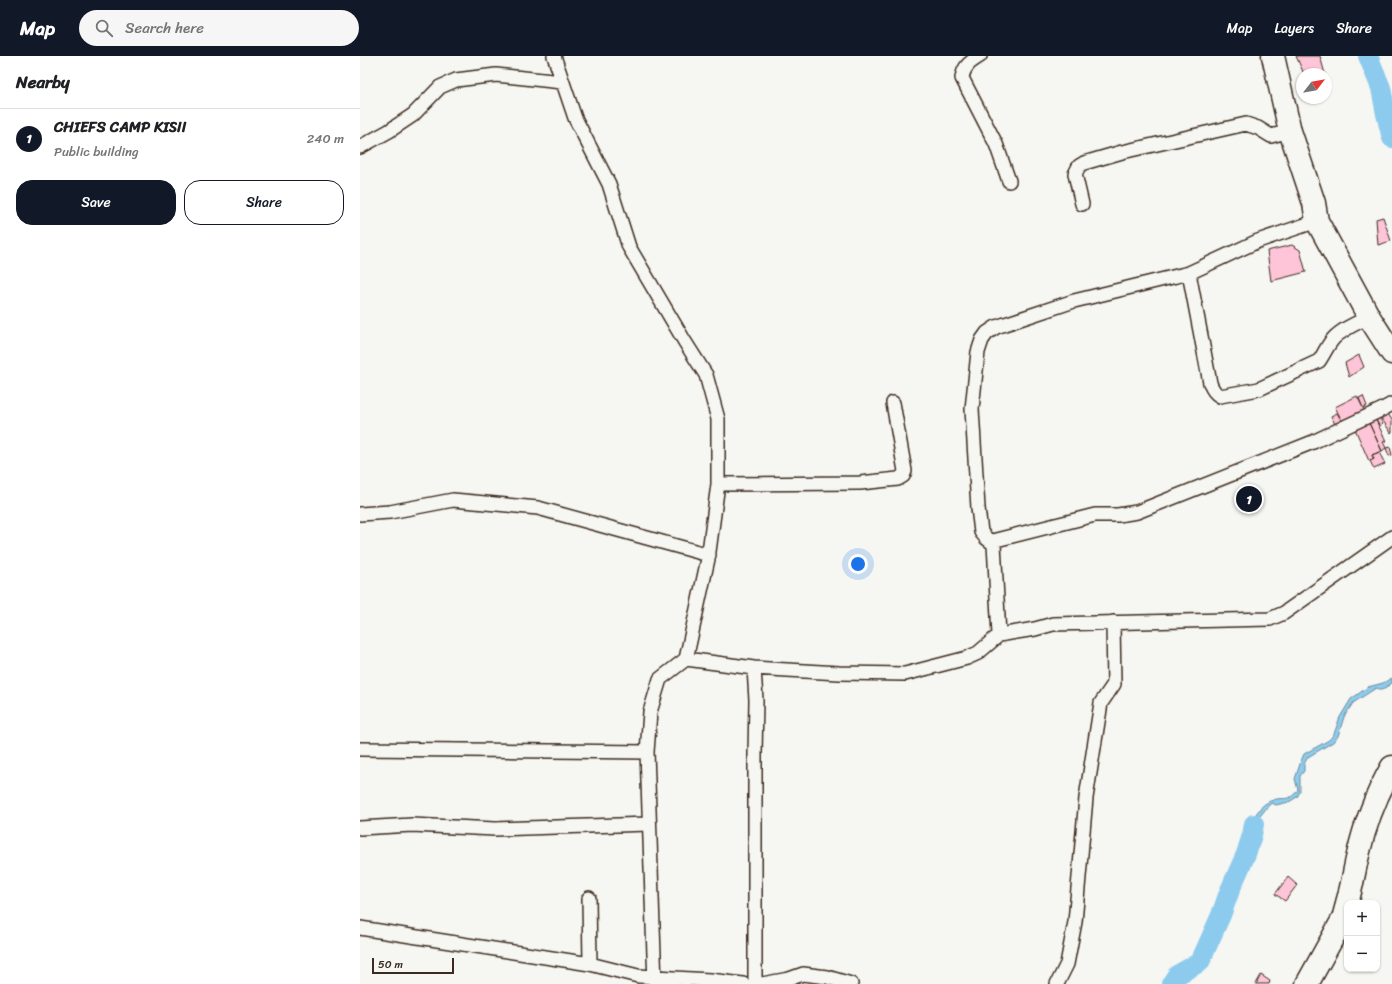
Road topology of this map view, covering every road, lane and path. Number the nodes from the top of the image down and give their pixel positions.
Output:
1 (554, 56) edge
2 (980, 56) edge
3 (1273, 56) edge
4 (562, 82) junction
5 (1290, 131) junction
6 (360, 147) edge
7 (1009, 181) dead end
8 (1082, 204) dead end
9 (1317, 221) junction
10 (1189, 273) junction
11 (1369, 317) junction
12 (1392, 353) edge
13 (893, 403) dead end
14 (1392, 404) edge
15 (718, 484) junction
16 (360, 514) edge
17 (1392, 537) edge
18 (992, 541) junction
19 (709, 555) junction
20 (1113, 622) junction
21 (999, 635) junction
22 (686, 659) junction
23 (754, 668) junction
24 (360, 748) edge
25 (647, 752) junction
26 (1392, 767) edge
27 (649, 824) junction
28 (360, 828) edge
29 (589, 898) dead end
30 (1348, 900) edge
31 (1344, 914) edge
32 (360, 928) edge
33 (590, 964) junction
34 (655, 981) edge
35 (743, 984) edge
36 (755, 984) edge
37 (762, 984) edge
38 (851, 984) edge
39 (1057, 984) edge
40 (1307, 984) edge

1 - 4 street
2 - 7 street
3 - 5 highway
4 - 6 street
4 - 15 street
5 - 8 street
5 - 9 highway
9 - 10 street
9 - 11 highway
10 - 11 street
10 - 18 street
11 - 12 highway
13 - 15 street
14 - 18 street
15 - 19 street
16 - 19 street
17 - 20 street
18 - 21 street
19 - 22 street
20 - 21 street
20 - 39 street
21 - 23 street
22 - 23 street
22 - 25 street
23 - 36 street
24 - 25 street
25 - 27 street
26 - 30 highway
27 - 28 street
27 - 34 street
29 - 33 street
31 - 40 highway
32 - 33 street
33 - 34 street
34 - 35 street
37 - 38 street

